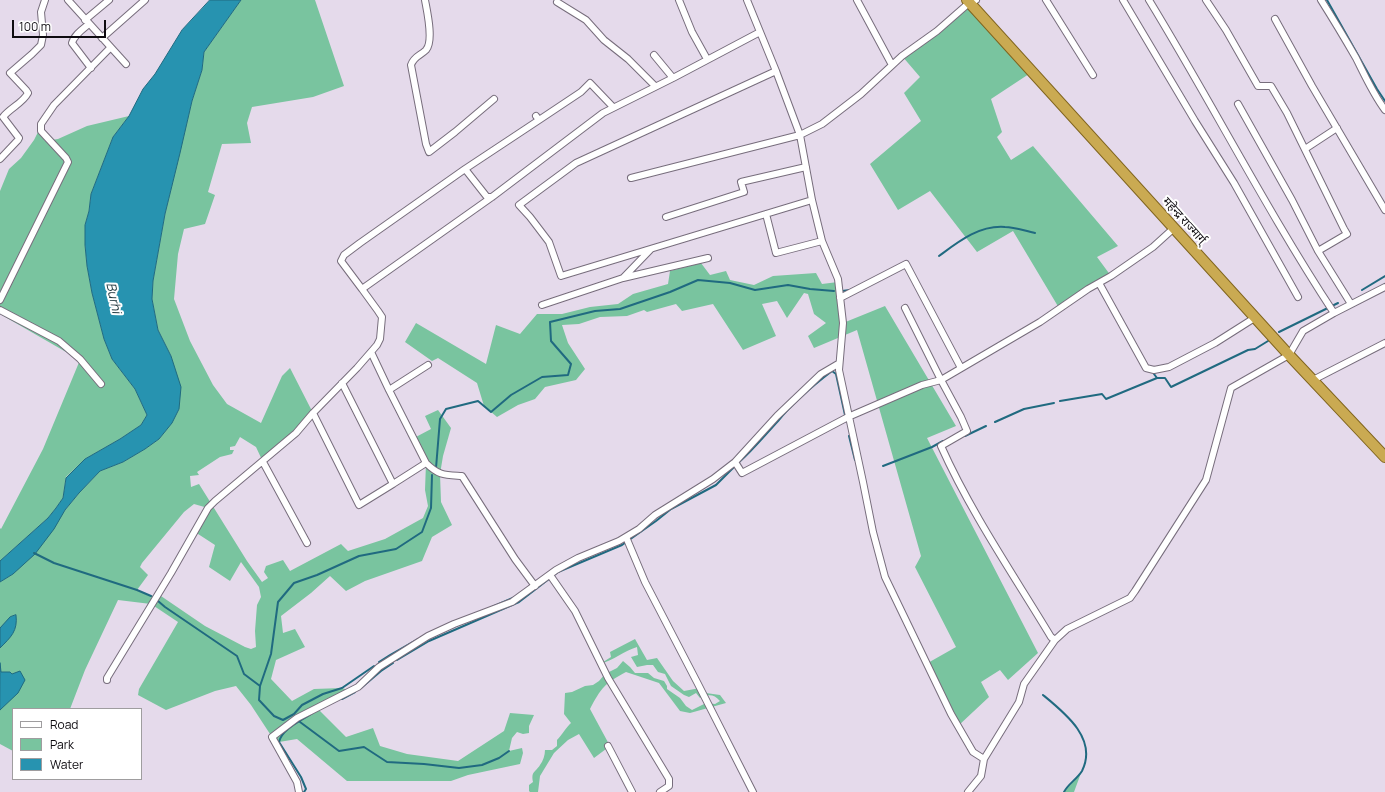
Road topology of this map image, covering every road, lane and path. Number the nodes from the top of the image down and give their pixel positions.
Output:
1 (45, 0) edge
2 (109, 0) edge
3 (145, 0) edge
4 (424, 0) edge
5 (678, 0) edge
6 (747, 0) edge
7 (857, 0) edge
8 (1046, 0) edge
9 (1123, 0) edge
10 (1149, 0) edge
11 (1206, 0) edge
12 (1321, 0) edge
13 (69, 1) edge
14 (970, 1) edge
15 (556, 2) dead end
16 (1275, 19) dead end
17 (87, 22) junction
18 (760, 32) junction
19 (102, 38) junction
20 (110, 48) junction
21 (654, 55) dead end
22 (707, 59) junction
23 (126, 64) dead end
24 (892, 65) junction
25 (91, 68) junction
26 (776, 71) junction
27 (1093, 75) dead end
28 (673, 78) junction
29 (655, 86) junction
30 (494, 99) dead end
31 (1238, 104) dead end
32 (613, 107) junction
33 (1385, 110) edge
34 (1337, 128) junction
35 (800, 135) junction
36 (1305, 149) junction
37 (0, 159) edge
38 (806, 167) junction
39 (465, 169) junction
40 (631, 178) dead end
41 (492, 197) junction
42 (812, 200) junction
43 (1385, 210) edge
44 (766, 214) junction
45 (666, 217) dead end
46 (1174, 228) junction
47 (822, 241) junction
48 (652, 248) junction
49 (1318, 251) junction
50 (708, 258) dead end
51 (623, 278) junction
52 (1099, 283) junction
53 (1385, 287) edge
54 (362, 289) junction
55 (1298, 297) dead end
56 (840, 298) junction
57 (0, 300) edge
58 (1351, 304) junction
59 (542, 305) dead end
60 (904, 308) dead end
61 (0, 310) edge
62 (1334, 313) junction
63 (1256, 317) junction
64 (1385, 343) edge
65 (371, 352) junction
66 (1289, 355) junction
67 (428, 364) dead end
68 (838, 364) junction
69 (961, 368) junction
70 (941, 380) junction
71 (1313, 380) junction
72 (102, 384) dead end
73 (342, 384) junction
74 (389, 390) junction
75 (313, 413) junction
76 (848, 417) junction
77 (1385, 457) edge
78 (263, 462) junction
79 (735, 462) junction
80 (426, 463) junction
81 (393, 484) junction
82 (626, 537) junction
83 (307, 543) dead end
84 (550, 575) junction
85 (536, 586) junction
86 (1055, 640) junction
87 (107, 680) dead end
88 (608, 746) dead end
89 (984, 759) junction
90 (299, 792) edge
91 (632, 792) edge
92 (660, 792) edge
93 (753, 792) edge
94 (968, 792) edge

1 - 37 street
2 - 17 street
3 - 19 street
4 - 30 street
5 - 22 street
6 - 18 street
7 - 24 street
8 - 27 street
9 - 55 street
10 - 62 street
11 - 36 street
12 - 33 street
13 - 17 street
14 - 24 street
14 - 46 highway, महेन्द्र राज्मार्ग्
15 - 29 street
16 - 34 street
17 - 19 street
17 - 25 street
18 - 22 street
18 - 26 street
19 - 20 street
20 - 23 street
20 - 25 street
21 - 28 street
22 - 28 street
24 - 35 street
25 - 57 street
26 - 35 street
26 - 48 street
28 - 29 street
29 - 32 street
31 - 49 street
32 - 39 street
32 - 41 street
34 - 36 street
34 - 43 street
35 - 38 street
35 - 40 street
36 - 49 street
38 - 42 street
38 - 45 street
39 - 41 street
39 - 54 street
41 - 54 street
42 - 44 street
42 - 47 street
44 - 47 street
44 - 48 street
46 - 52 street
46 - 63 highway, महेन्द्र राज्मार्ग्
47 - 56 street
48 - 51 street
49 - 58 street
50 - 51 street
51 - 59 street
52 - 63 street
52 - 69 street
53 - 58 street
54 - 65 street
56 - 68 street
56 - 69 street
58 - 62 street
60 - 70 street
61 - 72 street
62 - 66 street
63 - 66 highway, महेन्द्र राज्मार्ग्
64 - 71 street
65 - 73 street
65 - 74 street
66 - 71 highway, महेन्द्र राज्मार्ग्
66 - 86 street
67 - 74 street
68 - 76 street
68 - 79 street
69 - 70 street
70 - 76 street
70 - 86 street
71 - 77 highway, महेन्द्र राज्मार्ग्
73 - 75 street
73 - 81 street
74 - 80 street
75 - 78 street
75 - 81 street
76 - 79 street
76 - 89 street
78 - 83 street
78 - 87 street
79 - 82 street
80 - 81 street
80 - 85 street
82 - 84 street
82 - 93 street
84 - 85 street
84 - 92 street
85 - 90 street
86 - 89 street
88 - 91 street
89 - 94 street

